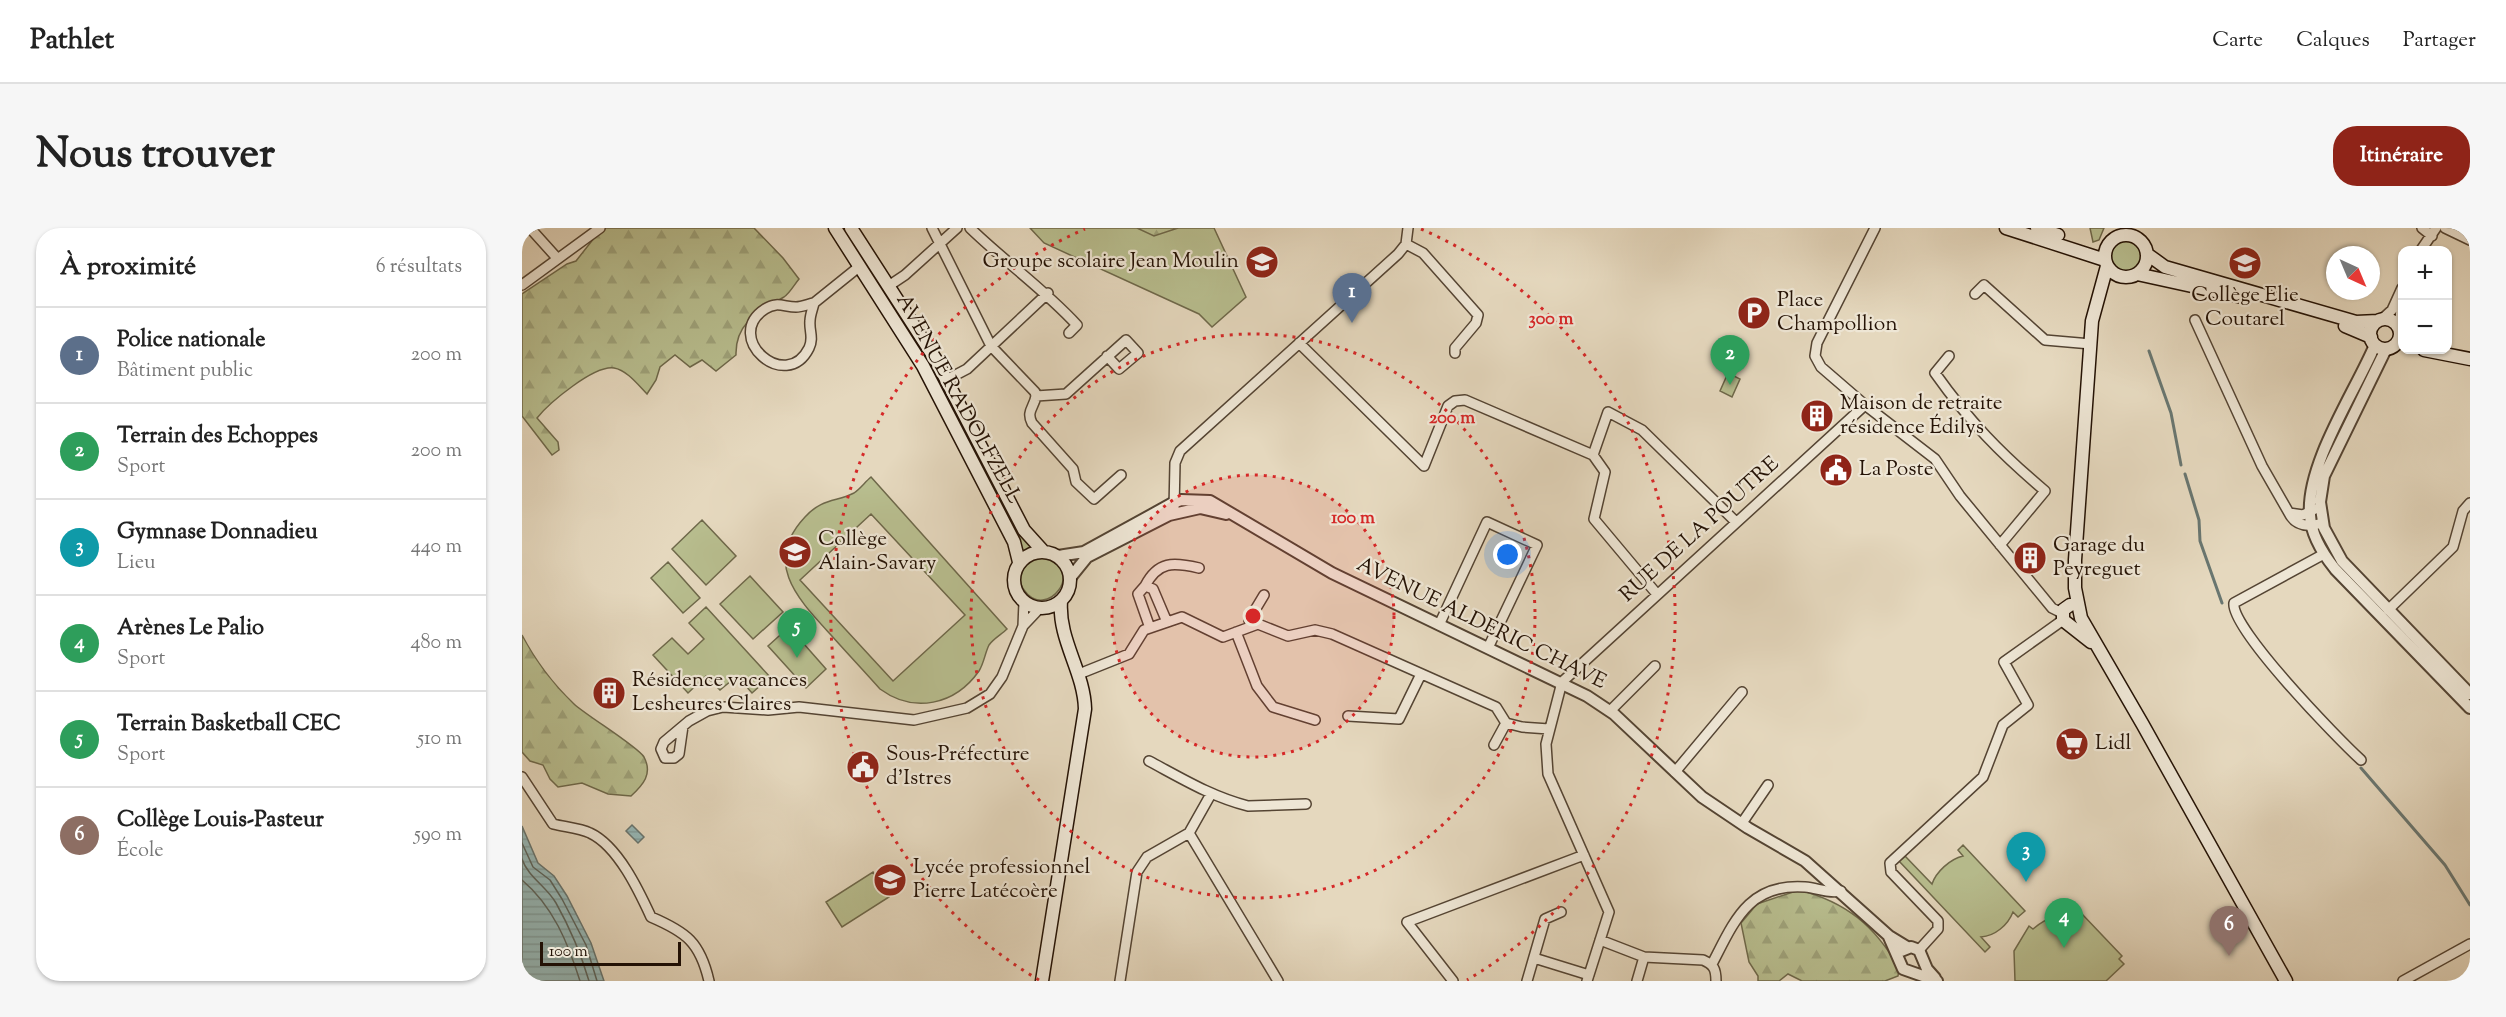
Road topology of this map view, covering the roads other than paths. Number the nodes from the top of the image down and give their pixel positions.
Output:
1 (530, 228) edge
2 (600, 228) edge
3 (835, 228) edge
4 (852, 228) edge
5 (932, 228) edge
6 (957, 228) edge
7 (970, 228) edge
8 (1875, 228) edge
9 (2006, 228) edge
10 (2037, 228) edge
11 (2108, 228) edge
12 (2422, 228) edge
13 (2445, 228) edge
14 (2127, 232) edge
15 (2434, 232) edge
16 (1407, 235) edge
17 (2470, 240) edge
18 (2110, 243) junction
19 (939, 244) junction
20 (2424, 246) edge
21 (2429, 246) edge
22 (2147, 254) junction
23 (557, 258) junction
24 (2106, 263) junction
25 (860, 266) junction
26 (2137, 274) junction
27 (2124, 278) junction
28 (522, 285) edge
29 (890, 285) junction
30 (1048, 293) junction
31 (1975, 294) dead end
32 (2098, 294) junction
33 (2398, 298) edge
34 (814, 303) junction
35 (2398, 318) edge
36 (2194, 320) dead end
37 (2380, 320) junction
38 (1069, 333) dead end
39 (2392, 339) edge
40 (1299, 343) junction
41 (2091, 344) junction
42 (991, 346) junction
43 (2452, 350) edge
44 (1455, 353) dead end
45 (2447, 354) edge
46 (1107, 356) dead end
47 (1949, 356) dead end
48 (2470, 358) edge
49 (946, 380) junction
50 (1036, 396) junction
51 (1864, 405) junction
52 (1593, 455) junction
53 (1121, 475) dead end
54 (2470, 503) edge
55 (1174, 508) junction
56 (2315, 509) junction
57 (2289, 513) junction
58 (1736, 522) junction
59 (2318, 525) junction
60 (2001, 544) junction
61 (1043, 551) junction
62 (2324, 555) junction
63 (1058, 556) junction
64 (1019, 562) junction
65 (1199, 568) dead end
66 (1070, 578) junction
67 (1144, 586) junction
68 (1656, 593) junction
69 (1264, 595) dead end
70 (1061, 601) junction
71 (1024, 602) junction
72 (1041, 608) junction
73 (2388, 610) junction
74 (2071, 615) junction
75 (1167, 622) junction
76 (1439, 625) junction
77 (1023, 626) junction
78 (1252, 626) junction
79 (1150, 628) junction
80 (1236, 632) junction
81 (1065, 641) junction
82 (1488, 648) junction
83 (1655, 666) dead end
84 (1079, 674) junction
85 (1421, 674) junction
86 (1562, 682) junction
87 (1742, 692) dead end
88 (2470, 694) edge
89 (2470, 708) edge
90 (1610, 711) junction
91 (1348, 716) dead end
92 (1315, 720) dead end
93 (1506, 723) junction
94 (683, 726) dead end
95 (1549, 729) junction
96 (1494, 745) dead end
97 (2361, 760) dead end
98 (1149, 761) dead end
99 (1675, 772) junction
100 (522, 777) edge
101 (1768, 785) dead end
102 (1211, 794) junction
103 (1306, 804) dead end
104 (1742, 824) junction
105 (1189, 833) junction
106 (1584, 855) junction
107 (1841, 891) junction
108 (1561, 912) dead end
109 (1888, 936) junction
110 (1600, 940) junction
111 (2470, 944) edge
112 (1907, 947) junction
113 (1921, 955) junction
114 (1898, 956) junction
115 (1644, 957) junction
116 (1534, 958) junction
117 (1712, 964) junction
118 (1911, 972) junction
119 (1588, 978) edge
120 (1044, 979) edge
121 (709, 981) edge
122 (1120, 981) edge
123 (1278, 981) edge
124 (1453, 981) edge
125 (1527, 981) edge
126 (1637, 981) edge
127 (1716, 981) edge
128 (1938, 981) edge
129 (2286, 981) edge
130 (2403, 981) edge

1 - 23 street
2 - 23 street
3 - 25 main road, AVENUE RADOLFZELL
4 - 29 main road, AVENUE RADOLFZELL
5 - 19 street
6 - 19 street
7 - 30 street
8 - 51 street
9 - 24 main road
10 - 18 main road
11 - 18 main road
12 - 15 street
13 - 17 street
14 - 18 main road
14 - 22 main road
15 - 20 street
15 - 21 street
16 - 40 street
16 - 44 street
18 - 24 main road
19 - 29 street
19 - 42 street
22 - 26 main road
22 - 37 main road
23 - 28 street
24 - 27 main road
24 - 32 main road
25 - 34 street
25 - 64 main road, AVENUE RADOLFZELL
26 - 27 main road
26 - 39 main road
27 - 32 main road
29 - 49 main road, AVENUE RADOLFZELL
30 - 38 street
30 - 42 street
31 - 41 street
32 - 41 main road
33 - 37 street
34 - 34 street
35 - 39 street
36 - 57 street
37 - 39 main road
37 - 39 main road
39 - 56 street
40 - 52 street
40 - 55 street
41 - 74 main road
42 - 49 street
42 - 50 street
43 - 48 main road
45 - 48 main road
46 - 50 street
47 - 60 street
49 - 61 main road, AVENUE RADOLFZELL
50 - 53 street
51 - 58 street, RUE DE LA POUTRE
51 - 60 street
52 - 58 street
52 - 68 street
54 - 73 street
55 - 63 street, AVENUE ALDERIC CHAVE
55 - 66 street, AVENUE ALDERIC CHAVE
55 - 76 street, AVENUE ALDERIC CHAVE
56 - 57 street
56 - 59 street
57 - 59 street
58 - 68 street, RUE DE LA POUTRE
59 - 62 street
59 - 73 street
60 - 74 street
61 - 63 main road
61 - 64 main road
62 - 89 street
62 - 97 street
63 - 66 main road
64 - 71 main road
65 - 67 street
66 - 70 main road
67 - 75 street
67 - 79 street
68 - 86 street, RUE DE LA POUTRE
69 - 78 street
70 - 72 main road
70 - 81 main road
71 - 72 main road
71 - 77 street
72 - 77 street
72 - 81 main road
73 - 88 street
74 - 113 street
74 - 129 main road
75 - 79 street
75 - 80 street
76 - 82 street, AVENUE ALDERIC CHAVE
76 - 82 street
77 - 94 street
78 - 80 street
78 - 85 street
79 - 84 street
80 - 92 street
81 - 84 main road
82 - 86 street, AVENUE ALDERIC CHAVE
83 - 90 street
84 - 120 main road
85 - 91 street
85 - 93 street
86 - 90 street, AVENUE ALDERIC CHAVE
86 - 95 street
87 - 99 street
90 - 99 street, AVENUE ALDERIC CHAVE
93 - 95 street
93 - 96 street
95 - 106 street
98 - 102 street
99 - 104 street, AVENUE ALDERIC CHAVE
100 - 121 street
101 - 104 street
102 - 103 street
102 - 105 street
104 - 107 street, AVENUE ALDERIC CHAVE
105 - 122 street
105 - 123 street
106 - 110 street
106 - 124 street
107 - 109 street, AVENUE ALDERIC CHAVE
107 - 117 street
108 - 116 street
109 - 112 street, AVENUE ALDERIC CHAVE
109 - 114 street, AVENUE ALDERIC CHAVE
110 - 115 street
110 - 119 street
111 - 130 street
112 - 113 street
112 - 114 street
113 - 118 street
113 - 128 street
114 - 118 street
115 - 117 street
115 - 126 street
116 - 119 street
116 - 125 street
117 - 127 street
118 - 128 street

